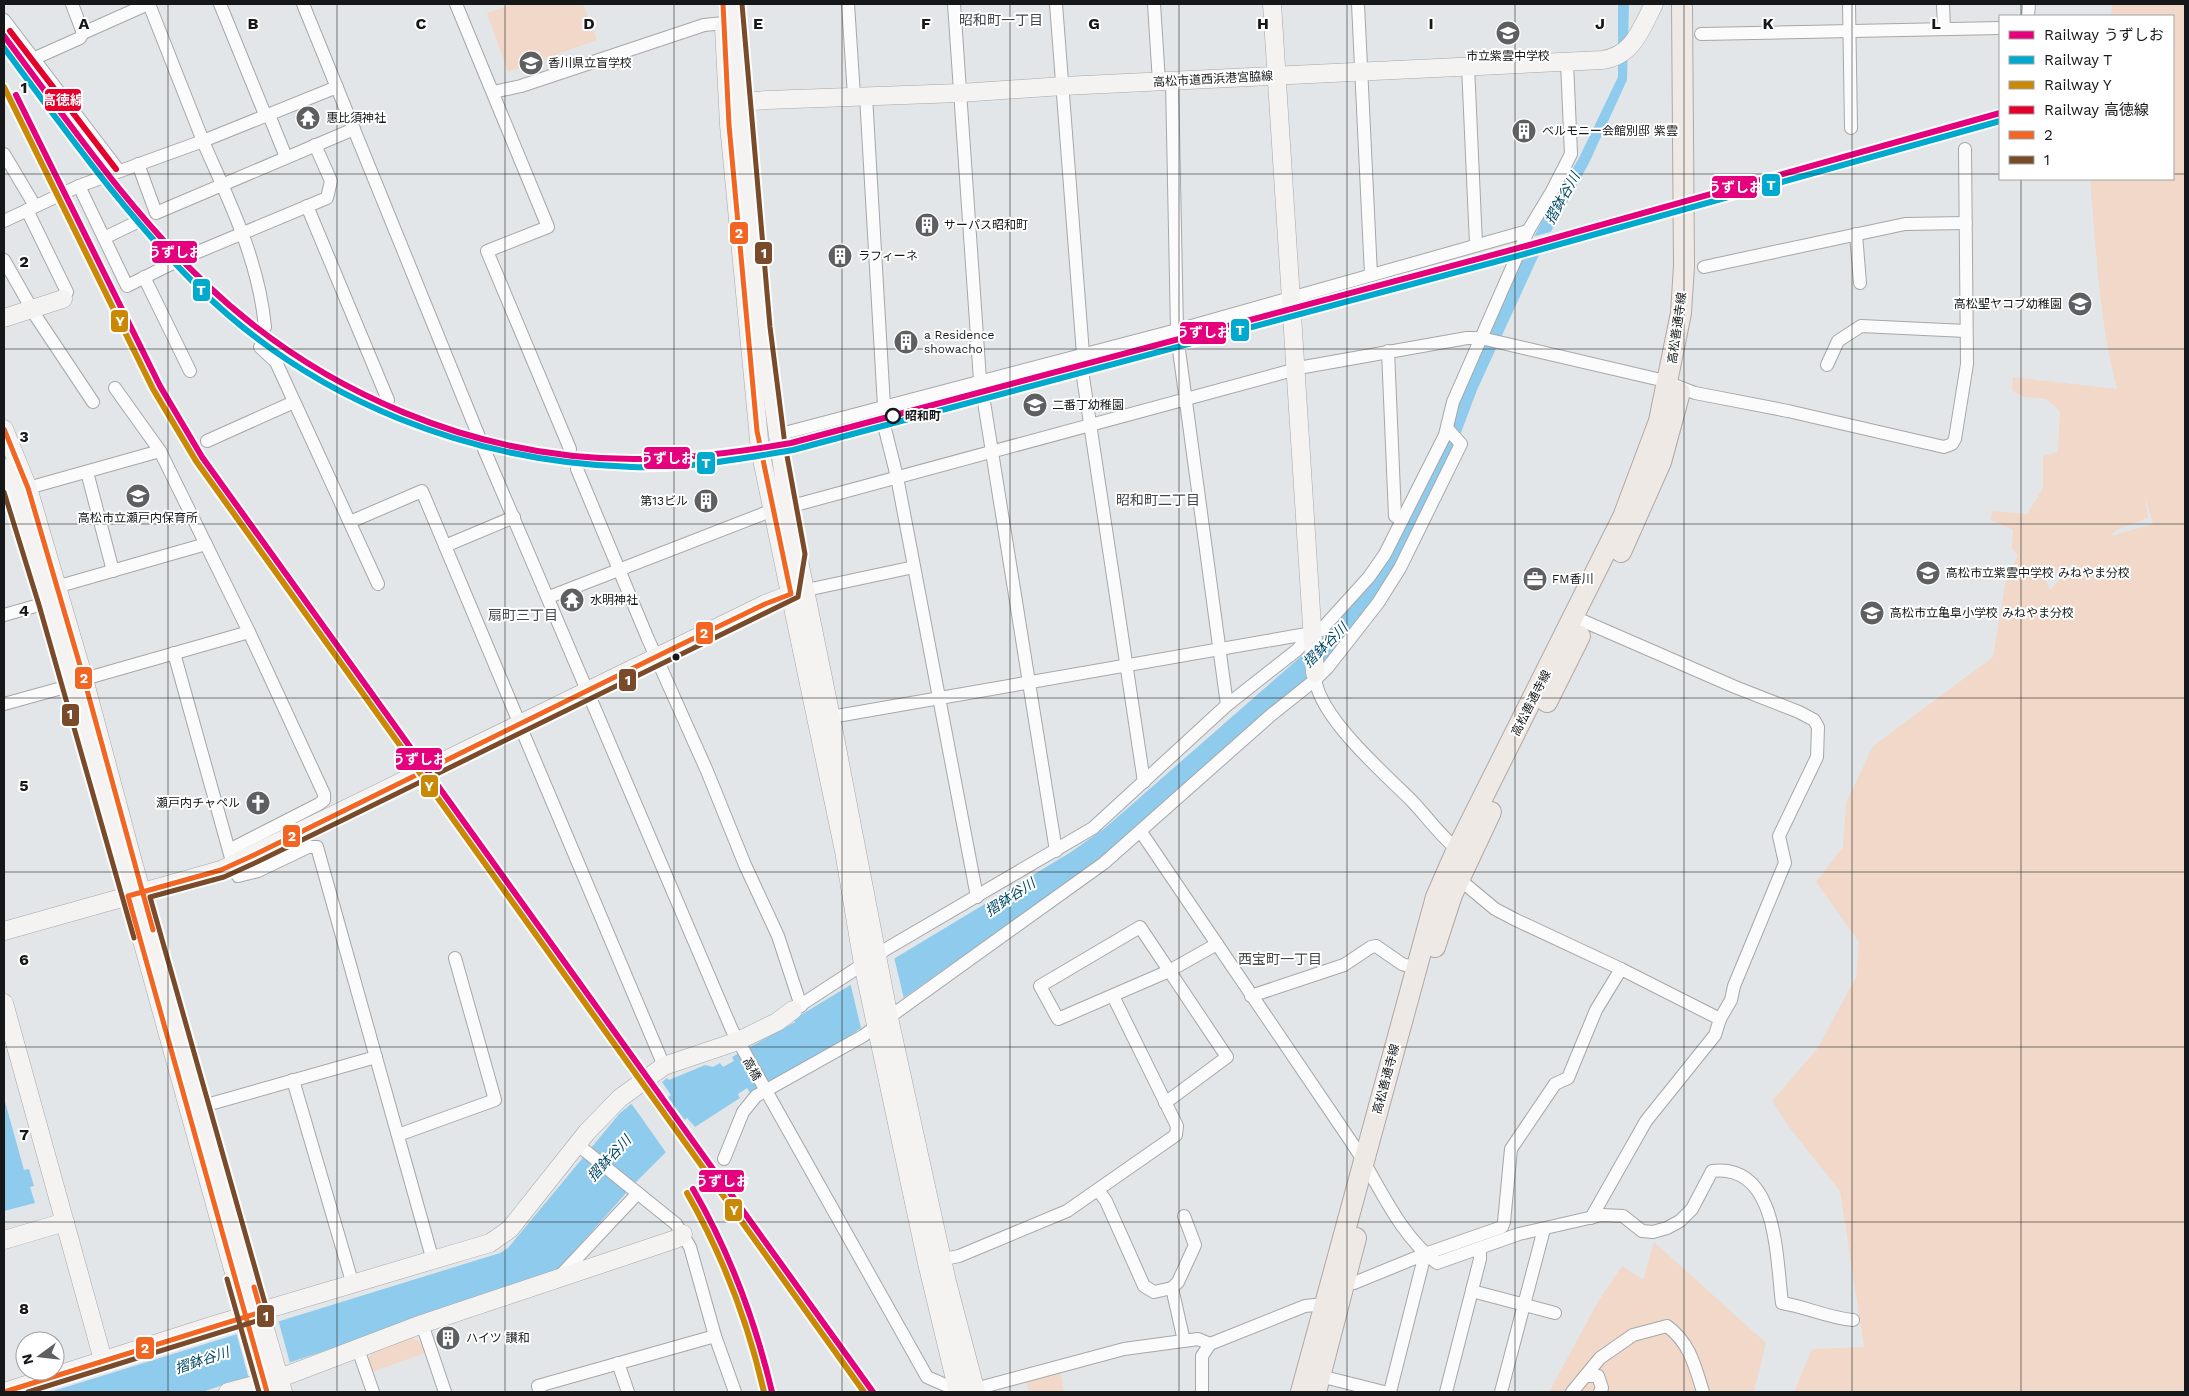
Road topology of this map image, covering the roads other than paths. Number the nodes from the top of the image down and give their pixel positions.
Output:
1 (72, 4) edge
2 (148, 4) edge
3 (220, 4) edge
4 (303, 4) edge
5 (456, 4) edge
6 (723, 4) edge
7 (734, 4) edge
8 (848, 4) edge
9 (954, 4) edge
10 (1056, 4) edge
11 (1154, 4) edge
12 (1272, 4) edge
13 (1358, 4) edge
14 (1654, 4) edge
15 (1682, 4) edge
16 (1694, 4) edge
17 (1849, 4) edge
18 (1943, 4) edge
19 (4, 20) edge
20 (724, 23) junction
21 (1999, 28) edge
22 (1944, 29) junction
23 (1849, 31) junction
24 (83, 33) junction
25 (1701, 34) dead end
26 (32, 58) junction
27 (1567, 62) junction
28 (1468, 66) junction
29 (1362, 72) junction
30 (1276, 76) junction
31 (1166, 81) junction
32 (1062, 86) junction
33 (338, 87) junction
34 (727, 90) junction
35 (493, 92) junction
36 (960, 93) junction
37 (860, 96) junction
38 (742, 102) junction
39 (266, 116) junction
40 (729, 118) junction
41 (1851, 128) dead end
42 (354, 130) junction
43 (203, 141) junction
44 (315, 145) junction
45 (1965, 149) dead end
46 (4, 154) edge
47 (286, 157) junction
48 (138, 164) junction
49 (119, 171) junction
50 (222, 185) junction
51 (79, 186) junction
52 (307, 206) junction
53 (31, 208) junction
54 (4, 221) edge
55 (137, 222) dead end
56 (1966, 223) junction
57 (1528, 231) junction
58 (243, 234) junction
59 (1856, 234) junction
60 (104, 238) junction
61 (1476, 244) junction
62 (4, 260) edge
63 (1704, 267) dead end
64 (1371, 275) junction
65 (144, 277) junction
66 (1860, 283) dead end
67 (1291, 298) junction
68 (63, 299) joint
69 (32, 309) junction
70 (4, 318) edge
71 (265, 327) dead end
72 (1177, 330) junction
73 (1966, 331) junction
74 (1483, 338) junction
75 (260, 347) dead end
76 (1179, 350) dead end
77 (1388, 351) junction
78 (1083, 354) junction
79 (1828, 365) dead end
80 (1295, 370) junction
81 (190, 371) dead end
82 (1083, 377) dead end
83 (980, 380) junction
84 (1675, 385) junction
85 (115, 388) dead end
86 (1185, 399) junction
87 (388, 400) dead end
88 (93, 402) dead end
89 (294, 402) junction
90 (984, 402) dead end
91 (884, 406) junction
92 (1090, 425) junction
93 (4, 429) edge
94 (885, 429) dead end
95 (1448, 429) junction
96 (777, 434) junction
97 (207, 441) dead end
98 (570, 449) dead end
99 (160, 451) junction
100 (992, 453) junction
101 (4, 468) edge
102 (577, 469) dead end
103 (86, 472) junction
104 (897, 476) junction
105 (14, 491) edge
106 (780, 509) junction
107 (514, 518) junction
108 (1402, 520) junction
109 (350, 522) junction
110 (206, 544) junction
111 (445, 546) junction
112 (914, 567) junction
113 (113, 571) junction
114 (619, 571) junction
115 (378, 584) dead end
116 (56, 587) junction
117 (798, 592) junction
118 (549, 597) junction
119 (46, 603) junction
120 (4, 615) edge
121 (1580, 620) junction
122 (249, 632) junction
123 (1313, 639) junction
124 (1218, 648) junction
125 (174, 653) junction
126 (656, 657) junction
127 (1126, 665) junction
128 (1315, 676) junction
129 (76, 682) junction
130 (1029, 682) junction
131 (589, 691) junction
132 (939, 698) junction
133 (4, 704) edge
134 (1226, 706) junction
135 (516, 714) dead end
136 (832, 717) junction
137 (524, 735) dead end
138 (1144, 782) junction
139 (1141, 832) junction
140 (1458, 848) junction
141 (1056, 851) junction
142 (231, 857) junction
143 (1460, 879) junction
144 (135, 894) junction
145 (977, 897) junction
146 (4, 931) edge
147 (1217, 944) junction
148 (455, 958) dead end
149 (871, 965) junction
150 (1415, 968) junction
151 (1621, 969) junction
152 (1169, 971) junction
153 (1113, 996) junction
154 (1251, 996) junction
155 (4, 1003) edge
156 (797, 1008) junction
157 (883, 1018) junction
158 (1720, 1019) junction
159 (740, 1046) junction
160 (376, 1057) junction
161 (664, 1066) junction
162 (293, 1080) junction
163 (764, 1089) junction
164 (1166, 1103) junction
165 (203, 1106) junction
166 (398, 1135) junction
167 (582, 1148) junction
168 (724, 1159) dead end
169 (1368, 1170) junction
170 (1098, 1190) junction
171 (635, 1191) junction
172 (1184, 1216) dead end
173 (1591, 1218) junction
174 (66, 1222) junction
175 (1544, 1229) junction
176 (684, 1234) junction
177 (4, 1240) edge
178 (1480, 1249) junction
179 (1425, 1254) junction
180 (432, 1260) junction
181 (934, 1261) junction
182 (556, 1280) junction
183 (1345, 1281) junction
184 (353, 1285) junction
185 (1172, 1288) junction
186 (1472, 1291) junction
187 (1324, 1304) junction
188 (1524, 1305) junction
189 (1555, 1313) dead end
190 (254, 1319) junction
191 (1852, 1320) dead end
192 (422, 1324) junction
193 (715, 1336) junction
194 (1184, 1341) junction
195 (1210, 1344) junction
196 (358, 1350) junction
197 (103, 1360) junction
198 (618, 1363) junction
199 (1586, 1376) junction
200 (272, 1382) edge
201 (1318, 1384) edge
202 (966, 1390) edge
203 (4, 1392) edge
204 (228, 1392) edge
205 (373, 1392) edge
206 (445, 1392) edge
207 (540, 1392) edge
208 (628, 1392) edge
209 (735, 1392) edge
210 (1202, 1392) edge
211 (1301, 1392) edge
212 (1384, 1392) edge
213 (1390, 1392) edge
214 (1446, 1392) edge
215 (1501, 1392) edge
216 (1572, 1392) edge
217 (1600, 1392) edge
218 (1703, 1392) edge

1 - 24 street
2 - 24 street
2 - 43 street
3 - 39 street
4 - 33 street, 高橋
5 - 35 street
6 - 20 street
7 - 38 street
8 - 37 street
9 - 36 street
10 - 32 street
11 - 31 street
12 - 30 street
13 - 29 street
14 - 27 street, 高松市道西浜港宮脇線
15 - 84 main road, 高松善通寺線
16 - 84 main road, 高松善通寺線
17 - 23 street
18 - 22 street
19 - 26 street
20 - 34 street
20 - 35 street
21 - 22 street
22 - 23 street
23 - 25 street
23 - 41 street
24 - 26 street
26 - 49 street
27 - 28 street, 高松市道西浜港宮脇線
27 - 57 street
28 - 29 street, 高松市道西浜港宮脇線
28 - 61 street
29 - 30 street, 高松市道西浜港宮脇線
29 - 64 street
30 - 31 street, 高松市道西浜港宮脇線
30 - 67 street
31 - 32 street, 高松市道西浜港宮脇線
31 - 72 street
32 - 36 street, 高松市道西浜港宮脇線
32 - 78 street
33 - 39 street
33 - 42 street, 高橋
34 - 38 street
34 - 40 street
35 - 98 street
36 - 37 street, 高松市道西浜港宮脇線
36 - 83 street
37 - 38 street, 高松市道西浜港宮脇線
37 - 91 street
38 - 40 street
38 - 96 street
39 - 43 street
39 - 47 street
40 - 106 street
42 - 44 street
42 - 107 street, 高橋
43 - 48 street
43 - 50 street
44 - 47 street
44 - 52 street
45 - 56 street
46 - 53 street
47 - 50 street
48 - 49 street
48 - 50 street
49 - 51 street
50 - 58 street
51 - 53 street
51 - 60 street
52 - 58 street
52 - 87 street
53 - 54 street
53 - 68 street
55 - 60 street
56 - 59 street
56 - 73 street
57 - 61 street
57 - 74 street
58 - 65 street
58 - 71 street
59 - 63 street
59 - 66 street
60 - 65 street
61 - 64 street
62 - 69 street
64 - 67 street
65 - 81 street
67 - 72 street
67 - 80 street
68 - 69 street
69 - 70 street
69 - 88 street
72 - 78 street
73 - 79 street
73 - 84 street
74 - 77 street
74 - 84 street
74 - 95 street
75 - 89 street
76 - 86 street
77 - 80 street
77 - 108 street
78 - 83 street
80 - 86 street
80 - 123 street
82 - 92 street
83 - 91 street
84 - 121 main road, 高松善通寺線
85 - 99 street
86 - 92 street
86 - 124 street
89 - 97 street
89 - 109 street
90 - 100 street
91 - 96 street
92 - 100 street
92 - 127 street
93 - 105 street
94 - 104 street
95 - 108 street
95 - 128 street
96 - 106 street
99 - 103 street
99 - 110 street
100 - 104 street
100 - 130 street
101 - 105 street
102 - 114 street
103 - 105 street
103 - 113 street
104 - 106 street
104 - 112 street
105 - 116 street
105 - 119 street
106 - 114 street
106 - 117 street
106 - 117 street
107 - 111 street
107 - 118 street, 高橋
108 - 123 street
109 - 111 street
109 - 115 street
110 - 113 street
110 - 122 street
111 - 135 street
112 - 117 street
112 - 132 street
113 - 116 street
114 - 118 street
114 - 126 street
116 - 129 street
117 - 126 street
117 - 136 street
117 - 149 street
118 - 131 street, 高橋
119 - 120 street
119 - 129 street
121 - 140 main road, 高松善通寺線
121 - 143 main road, 高松善通寺線
121 - 158 street
122 - 125 street
122 - 142 street
123 - 124 street
123 - 128 street
123 - 134 street
124 - 127 street
124 - 134 street
125 - 129 street
125 - 142 street
126 - 131 street
126 - 156 street
127 - 130 street
127 - 138 street
128 - 139 street
128 - 140 street
129 - 133 street
129 - 144 street
130 - 132 street
130 - 141 street
131 - 142 street
131 - 159 street, 高橋
132 - 136 street
132 - 145 street
134 - 138 street
136 - 149 street
137 - 161 street
138 - 141 street
139 - 147 street
139 - 157 street
140 - 150 main road, 高松善通寺線
141 - 145 street
142 - 144 street
142 - 160 street
143 - 151 street
143 - 169 main road, 高松善通寺線
144 - 146 street
144 - 165 street
144 - 190 street
145 - 149 street
147 - 152 street
147 - 154 street
148 - 166 street
149 - 156 street
149 - 157 street
150 - 154 street
150 - 169 main road, 高松善通寺線
151 - 158 street
151 - 179 street
152 - 153 street
152 - 153 street
152 - 164 street
153 - 164 street
154 - 169 street
155 - 174 street
156 - 159 street
157 - 163 street
157 - 181 street
158 - 173 street
159 - 161 street
159 - 163 street, 高橋
160 - 162 street
160 - 166 street
161 - 167 street
162 - 165 street
162 - 184 street
163 - 168 street
163 - 202 street, 高橋
164 - 170 street
165 - 190 street
166 - 180 street
167 - 171 street
167 - 180 street
169 - 179 street
169 - 183 main road, 高松善通寺線
169 - 187 main road, 高松善通寺線
170 - 181 street
170 - 185 street
171 - 176 street
171 - 182 street
172 - 185 street
173 - 175 street
173 - 191 street
174 - 177 street
174 - 197 street
175 - 178 street
175 - 188 street
176 - 182 street
176 - 193 street
178 - 179 street
178 - 186 street
179 - 183 street
179 - 213 street
180 - 184 street
181 - 202 street
182 - 192 street
183 - 201 main road, 高松善通寺線
184 - 190 street
185 - 194 street
186 - 188 street
186 - 214 street
187 - 195 street
187 - 211 main road, 高松善通寺線
188 - 189 street
188 - 215 street
190 - 197 street
190 - 200 street
192 - 196 street
192 - 206 street
193 - 198 street
193 - 209 street
194 - 195 street
194 - 202 street
195 - 210 street
196 - 200 street
196 - 205 street
197 - 203 street
198 - 207 street
198 - 208 street
199 - 216 street
199 - 217 street
199 - 218 street
200 - 204 street
201 - 212 street

